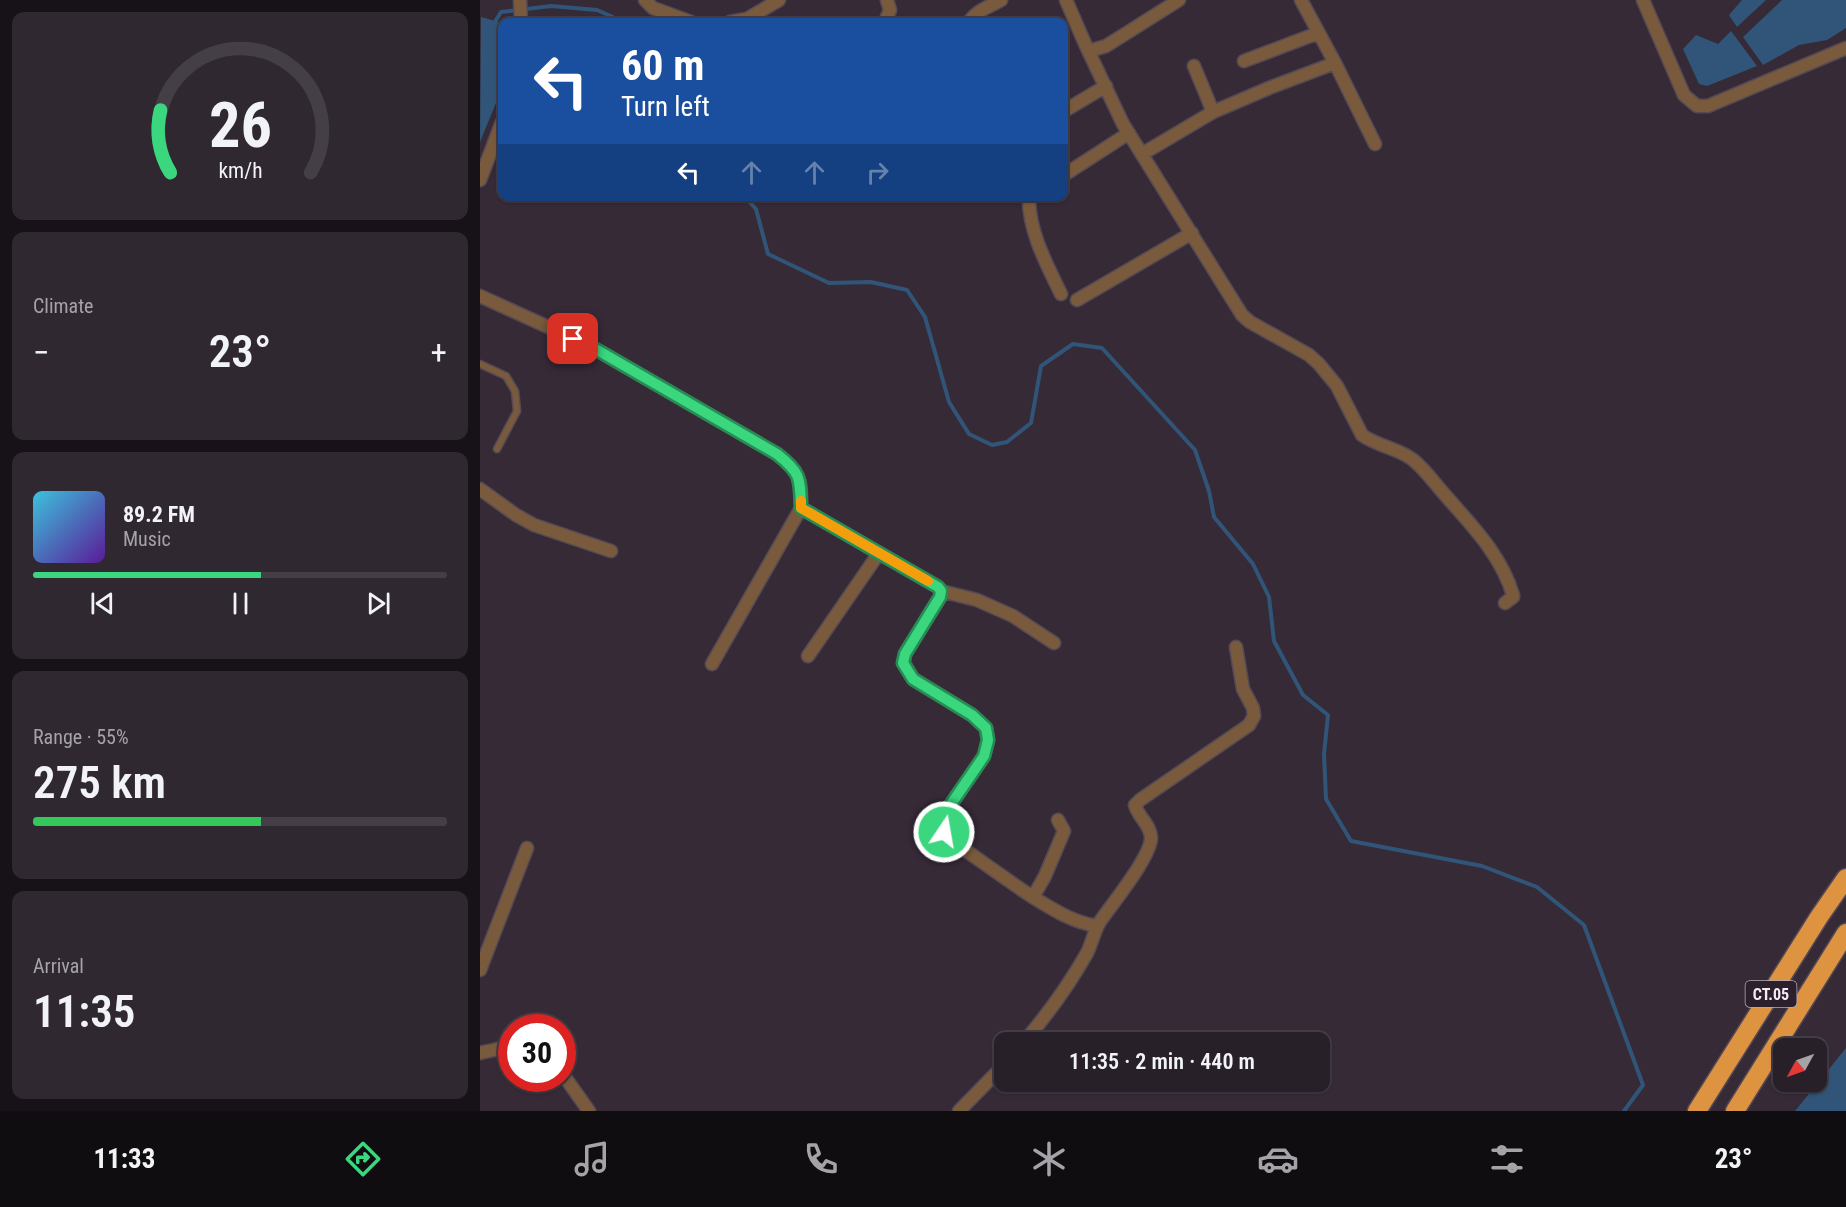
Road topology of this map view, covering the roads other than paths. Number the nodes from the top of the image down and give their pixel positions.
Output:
1 (645, 0) edge
2 (779, 0) edge
3 (887, 0) edge
4 (1001, 0) edge
5 (1066, 0) edge
6 (1179, 0) edge
7 (1301, 0) edge
8 (1644, 0) edge
9 (520, 1) edge
10 (521, 18) edge
11 (681, 18) edge
12 (749, 18) edge
13 (887, 18) edge
14 (971, 18) edge
15 (1318, 33) junction
16 (1846, 48) edge
17 (1089, 51) junction
18 (1244, 61) dead end
19 (1335, 63) junction
20 (1194, 66) dead end
21 (1106, 86) junction
22 (1068, 109) edge
23 (1213, 112) junction
24 (498, 133) edge
25 (1130, 133) junction
26 (1375, 144) dead end
27 (1142, 154) junction
28 (1068, 172) edge
29 (480, 180) edge
30 (1029, 201) edge
31 (1192, 233) junction
32 (1061, 294) dead end
33 (480, 296) edge
34 (1077, 300) dead end
35 (480, 364) edge
36 (497, 449) dead end
37 (480, 489) edge
38 (801, 508) junction
39 (610, 551) dead end
40 (879, 553) junction
41 (941, 591) junction
42 (1505, 603) dead end
43 (1054, 643) dead end
44 (1236, 647) dead end
45 (808, 656) dead end
46 (712, 664) dead end
47 (1058, 820) dead end
48 (527, 848) dead end
49 (1846, 878) edge
50 (1033, 897) junction
51 (1097, 926) junction
52 (1846, 933) edge
53 (480, 970) edge
54 (1032, 1032) edge
55 (498, 1049) edge
56 (480, 1053) edge
57 (994, 1075) edge
58 (576, 1092) edge
59 (589, 1111) edge
60 (959, 1111) edge
61 (1698, 1111) edge
62 (1735, 1111) edge

1 - 11 street
2 - 12 street
3 - 13 street
4 - 14 street
5 - 17 street
6 - 17 street
7 - 15 street
8 - 16 street
9 - 10 street
15 - 18 street
15 - 19 street
17 - 21 street
19 - 23 street
19 - 26 street
20 - 23 street
21 - 22 street
21 - 25 street
23 - 27 street
24 - 29 street
25 - 27 street
25 - 28 street
27 - 31 street
30 - 32 street
31 - 34 street
31 - 42 street
33 - 38 street
35 - 36 lane
37 - 39 street
38 - 40 street
38 - 46 street
40 - 41 street
40 - 45 street
41 - 43 street
41 - 50 street
44 - 51 street
47 - 50 street
48 - 53 street
49 - 61 highway, CT.05
50 - 51 street
51 - 54 street
52 - 62 highway, CT.05
55 - 56 street
57 - 60 street
58 - 59 street

